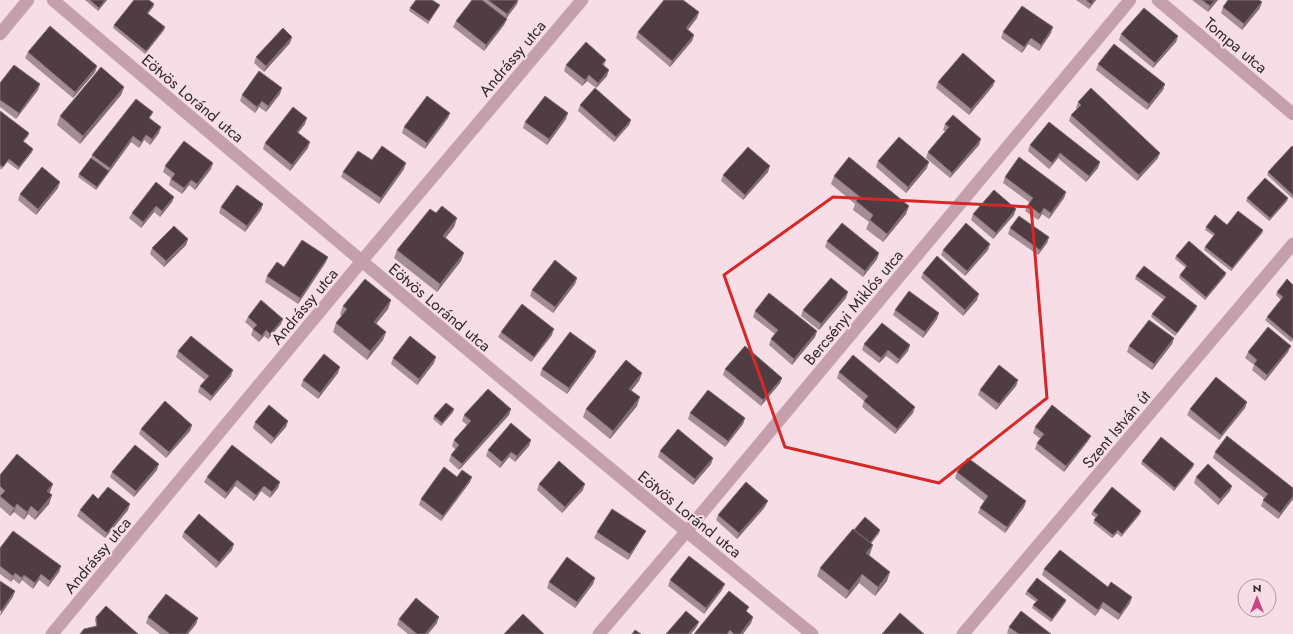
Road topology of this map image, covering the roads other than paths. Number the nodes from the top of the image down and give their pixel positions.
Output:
1 (28, 0) edge
2 (53, 0) edge
3 (582, 0) edge
4 (1130, 0) edge
5 (1158, 0) edge
6 (0, 34) edge
7 (1293, 114) edge
8 (1293, 244) edge
9 (361, 262) junction
10 (686, 532) junction
11 (52, 634) edge
12 (599, 634) edge
13 (812, 634) edge
14 (963, 634) edge

1 - 6 street
2 - 9 street, Eötvös Loránd utca
3 - 9 street, Andrássy utca
4 - 10 street, Bercsényi Miklós utca
5 - 7 street, Tompa utca
8 - 14 street, Szent István út
9 - 10 street, Eötvös Loránd utca
9 - 11 street, Andrássy utca
10 - 12 street, Bercsényi Miklós utca
10 - 13 street, Eötvös Loránd utca

